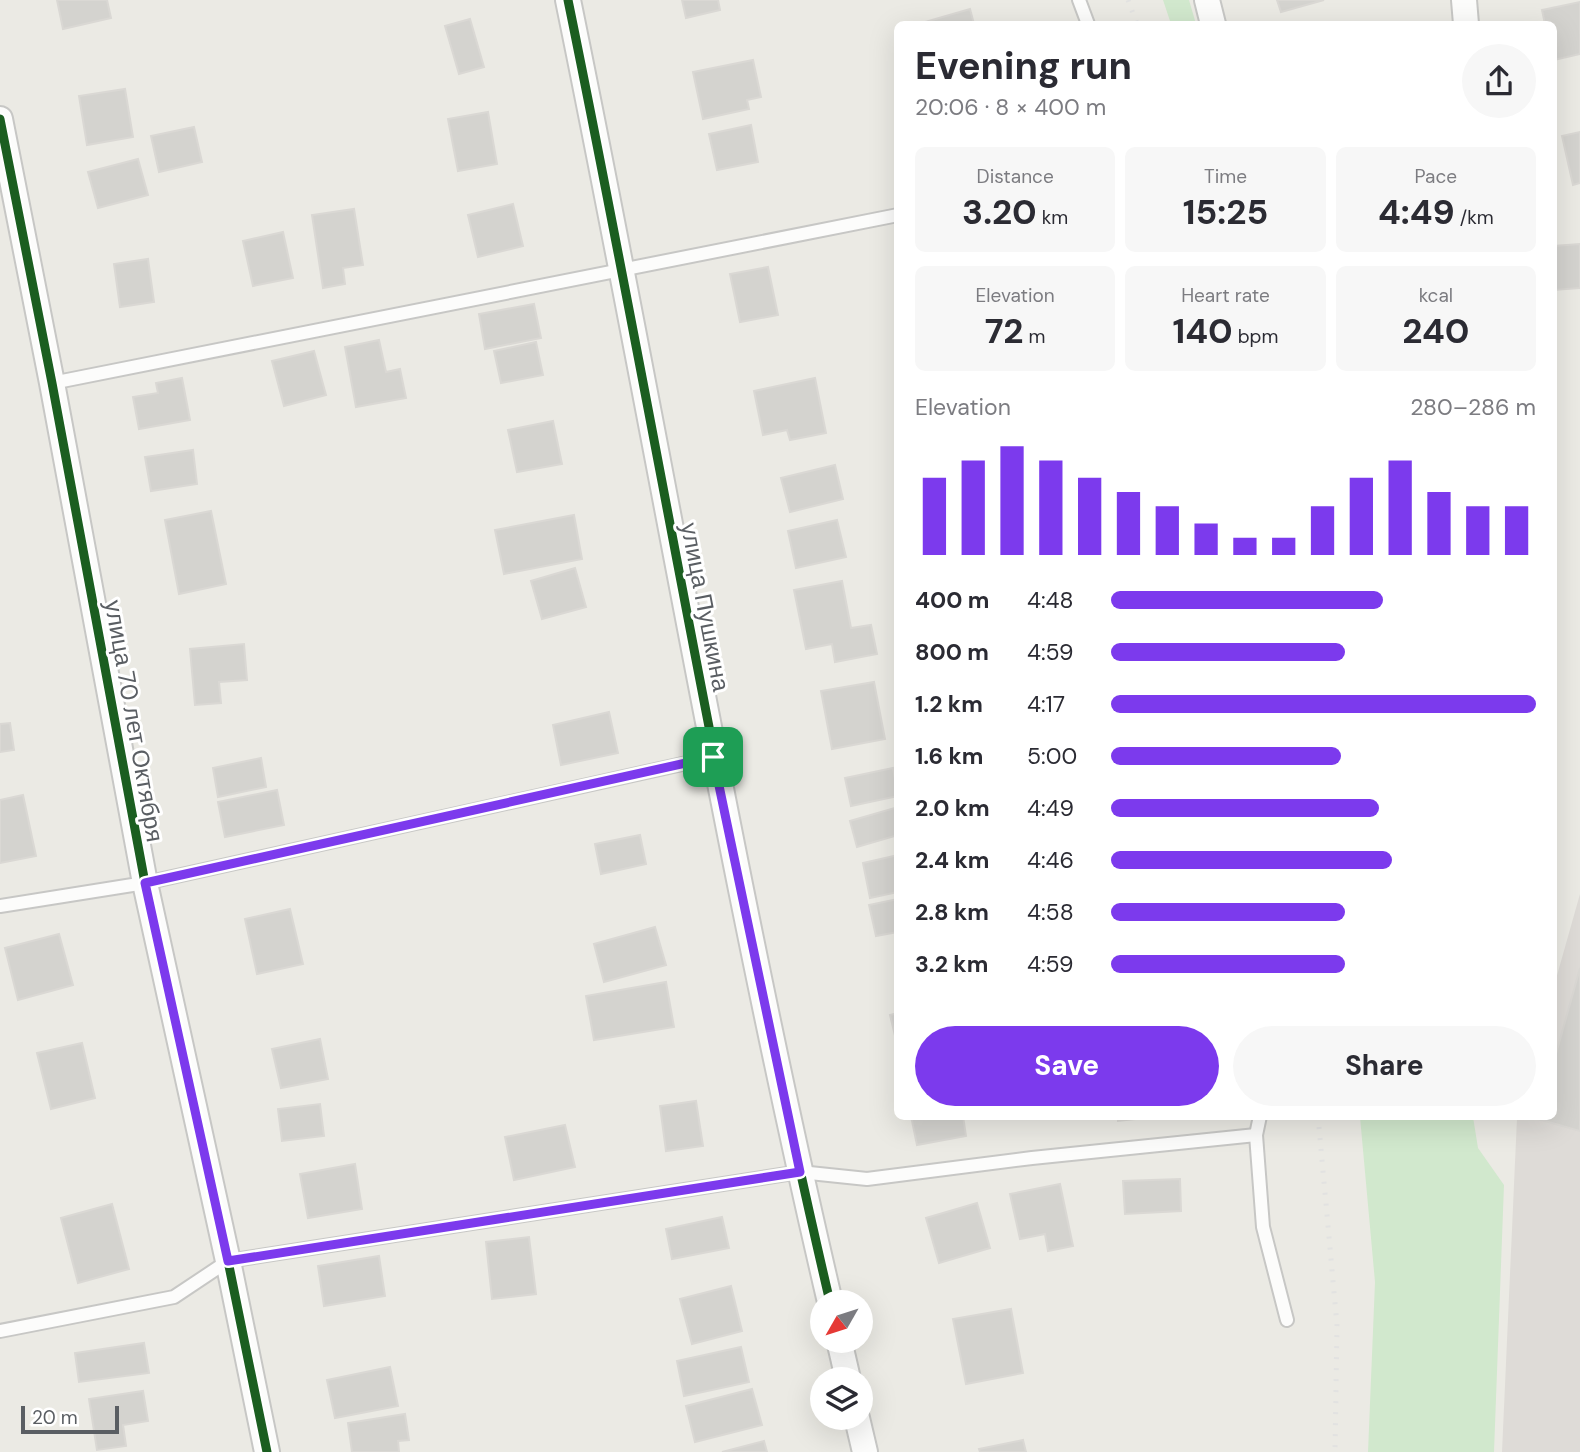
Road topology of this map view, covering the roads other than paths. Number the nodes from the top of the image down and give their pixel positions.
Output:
1 (568, 0) edge
2 (1079, 0) edge
3 (1207, 0) edge
4 (1464, 0) edge
5 (1087, 21) edge
6 (1212, 21) edge
7 (1466, 21) edge
8 (0, 119) edge
9 (894, 216) edge
10 (623, 269) junction
11 (52, 383) junction
12 (713, 757) junction
13 (145, 883) junction
14 (0, 906) edge
15 (1259, 1120) edge
16 (1256, 1135) junction
17 (800, 1172) junction
18 (228, 1261) junction
19 (827, 1290) edge
20 (1287, 1320) dead end
21 (0, 1331) edge
22 (860, 1430) edge
23 (267, 1452) edge
24 (865, 1452) edge

1 - 10 street, улица Пушкина
2 - 5 lane
3 - 6 street
4 - 7 street
8 - 11 street, улица 70 лет Октября
9 - 10 lane
10 - 11 lane
10 - 12 street, улица Пушкина
11 - 13 street, улица 70 лет Октября
12 - 13 lane
12 - 17 street, улица Пушкина
13 - 14 lane
13 - 18 street, улица 70 лет Октября
15 - 16 lane
16 - 17 lane
16 - 20 lane
17 - 18 lane
17 - 19 street, улица Пушкина
18 - 21 lane
18 - 23 street, улица 70 лет Октября
22 - 24 street

